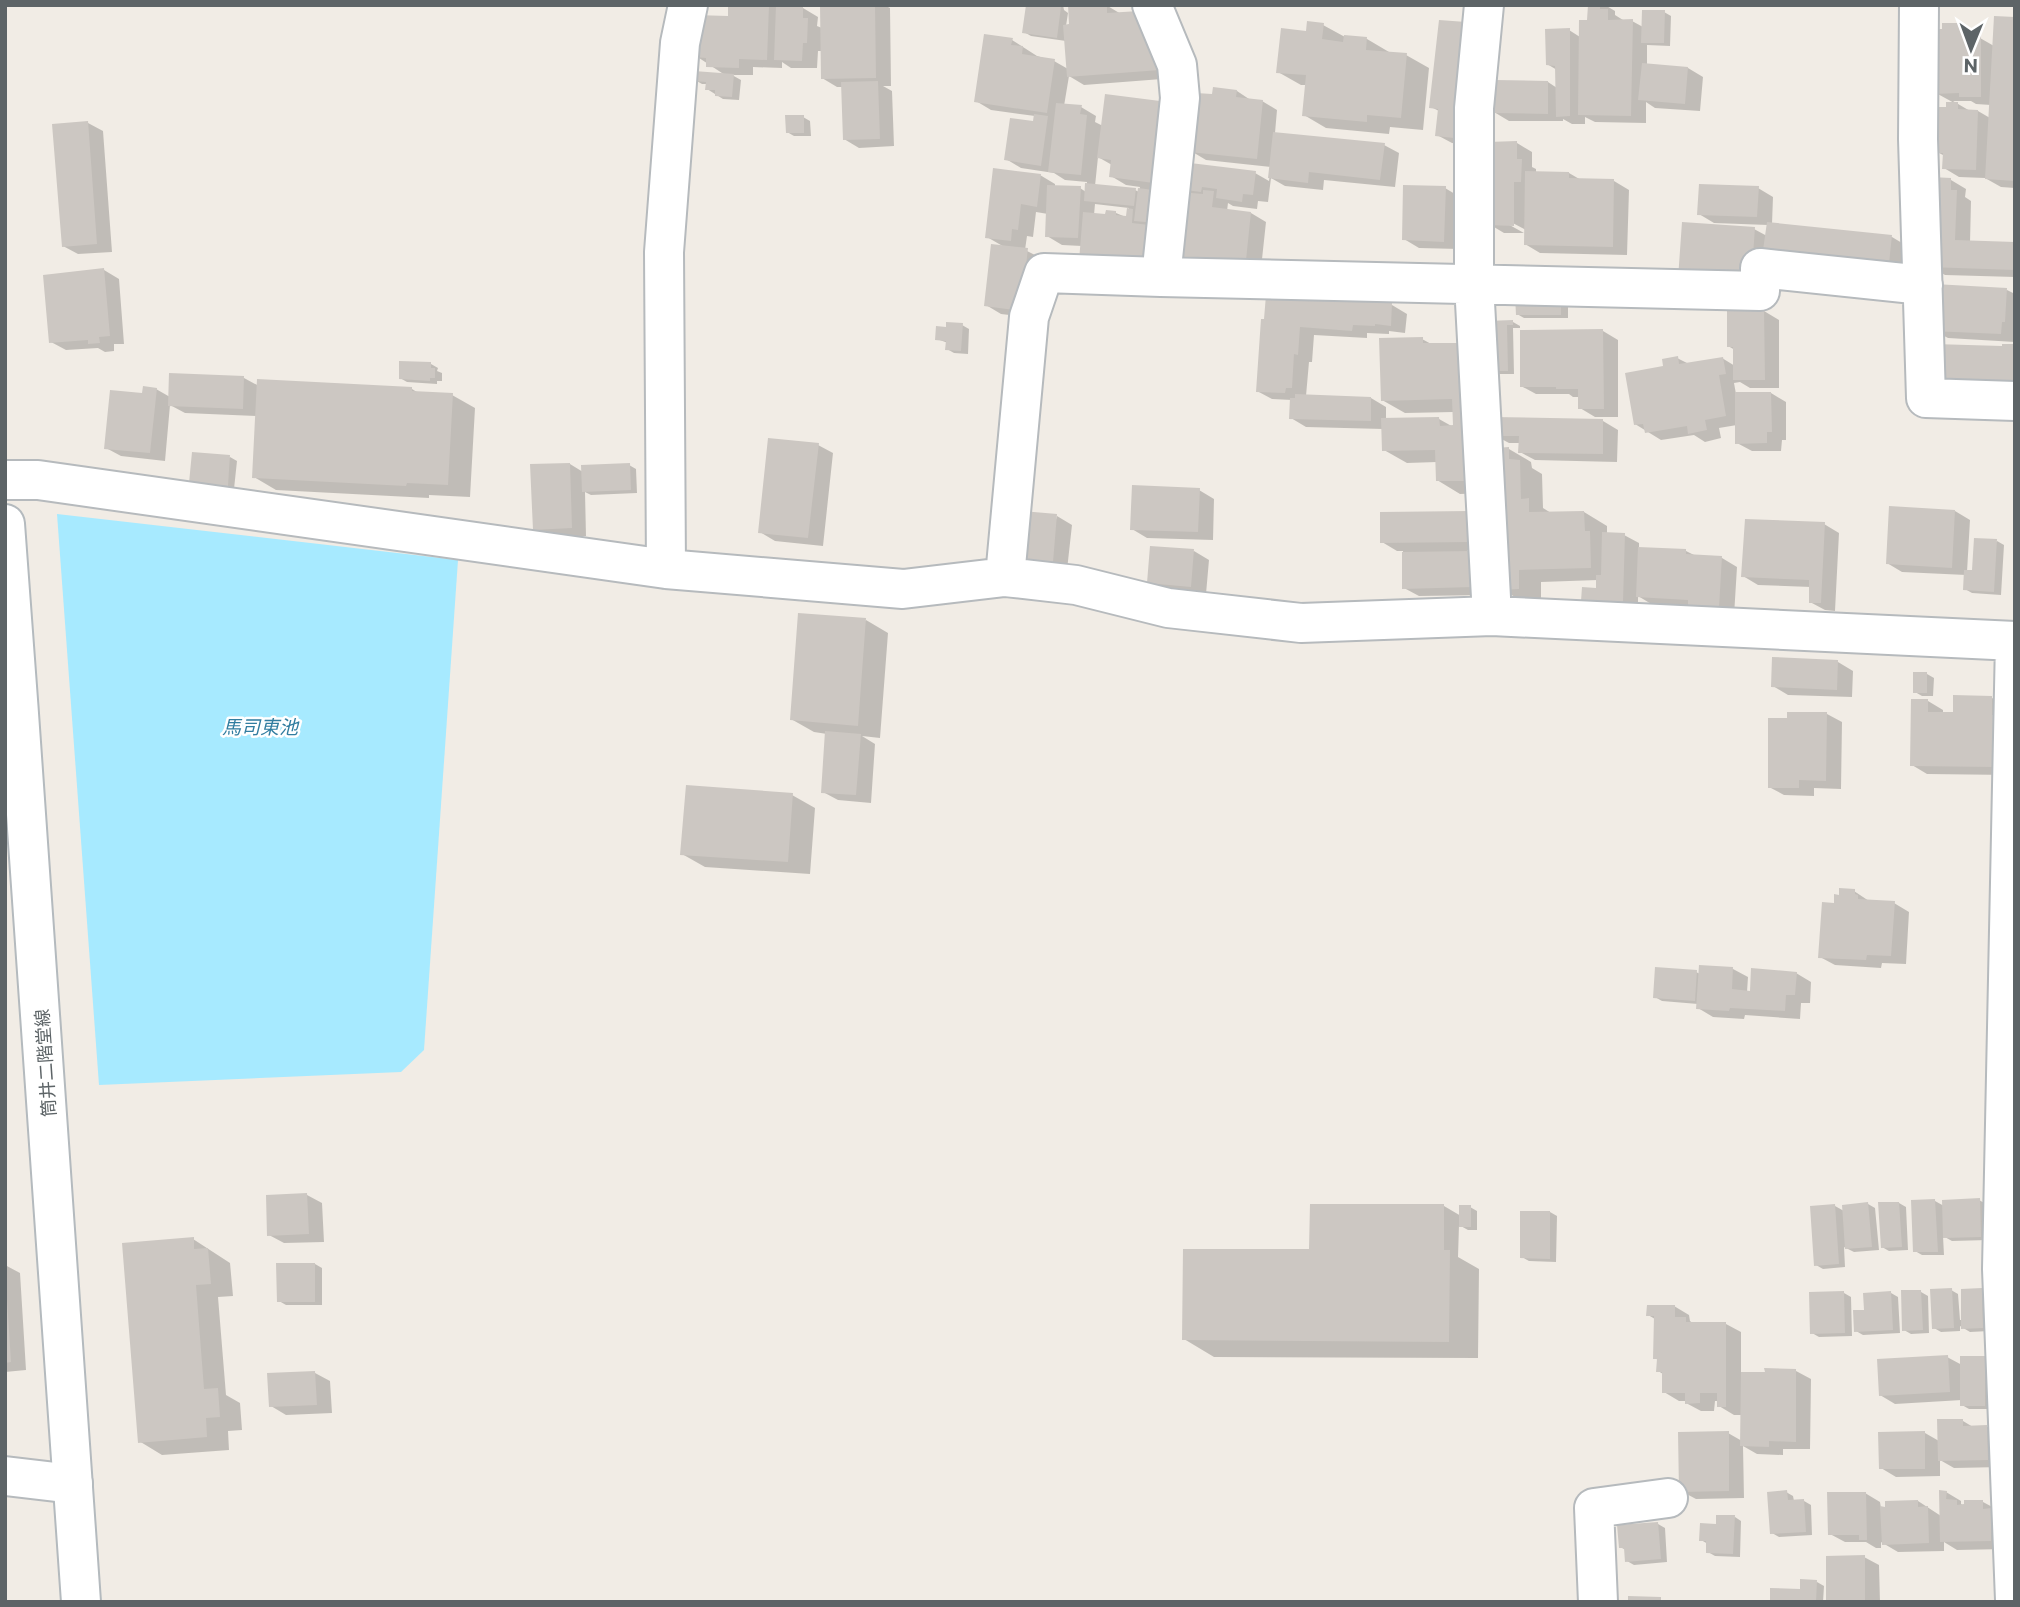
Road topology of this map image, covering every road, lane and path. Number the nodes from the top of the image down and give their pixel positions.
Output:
1 (688, 5) edge
2 (1152, 5) edge
3 (1484, 5) edge
4 (1919, 5) edge
5 (1161, 277) junction
6 (1474, 284) junction
7 (1923, 285) junction
8 (2015, 401) edge
9 (5, 480) edge
10 (5, 524) edge
11 (666, 569) junction
12 (1005, 577) junction
13 (1492, 616) junction
14 (2012, 914) edge
15 (5, 1476) edge
16 (73, 1484) junction
17 (1668, 1498) dead end
18 (2015, 1600) edge
19 (81, 1602) edge
20 (1598, 1602) edge

1 - 11 street
2 - 5 street
3 - 6 street
4 - 7 street
5 - 6 street
5 - 12 street
6 - 7 street
6 - 13 street
7 - 8 street
9 - 11 street
10 - 16 street, 筒井二階堂線
11 - 12 street
12 - 13 street
13 - 14 street
14 - 18 street
15 - 16 street
16 - 19 street, 筒井二階堂線
17 - 20 street

